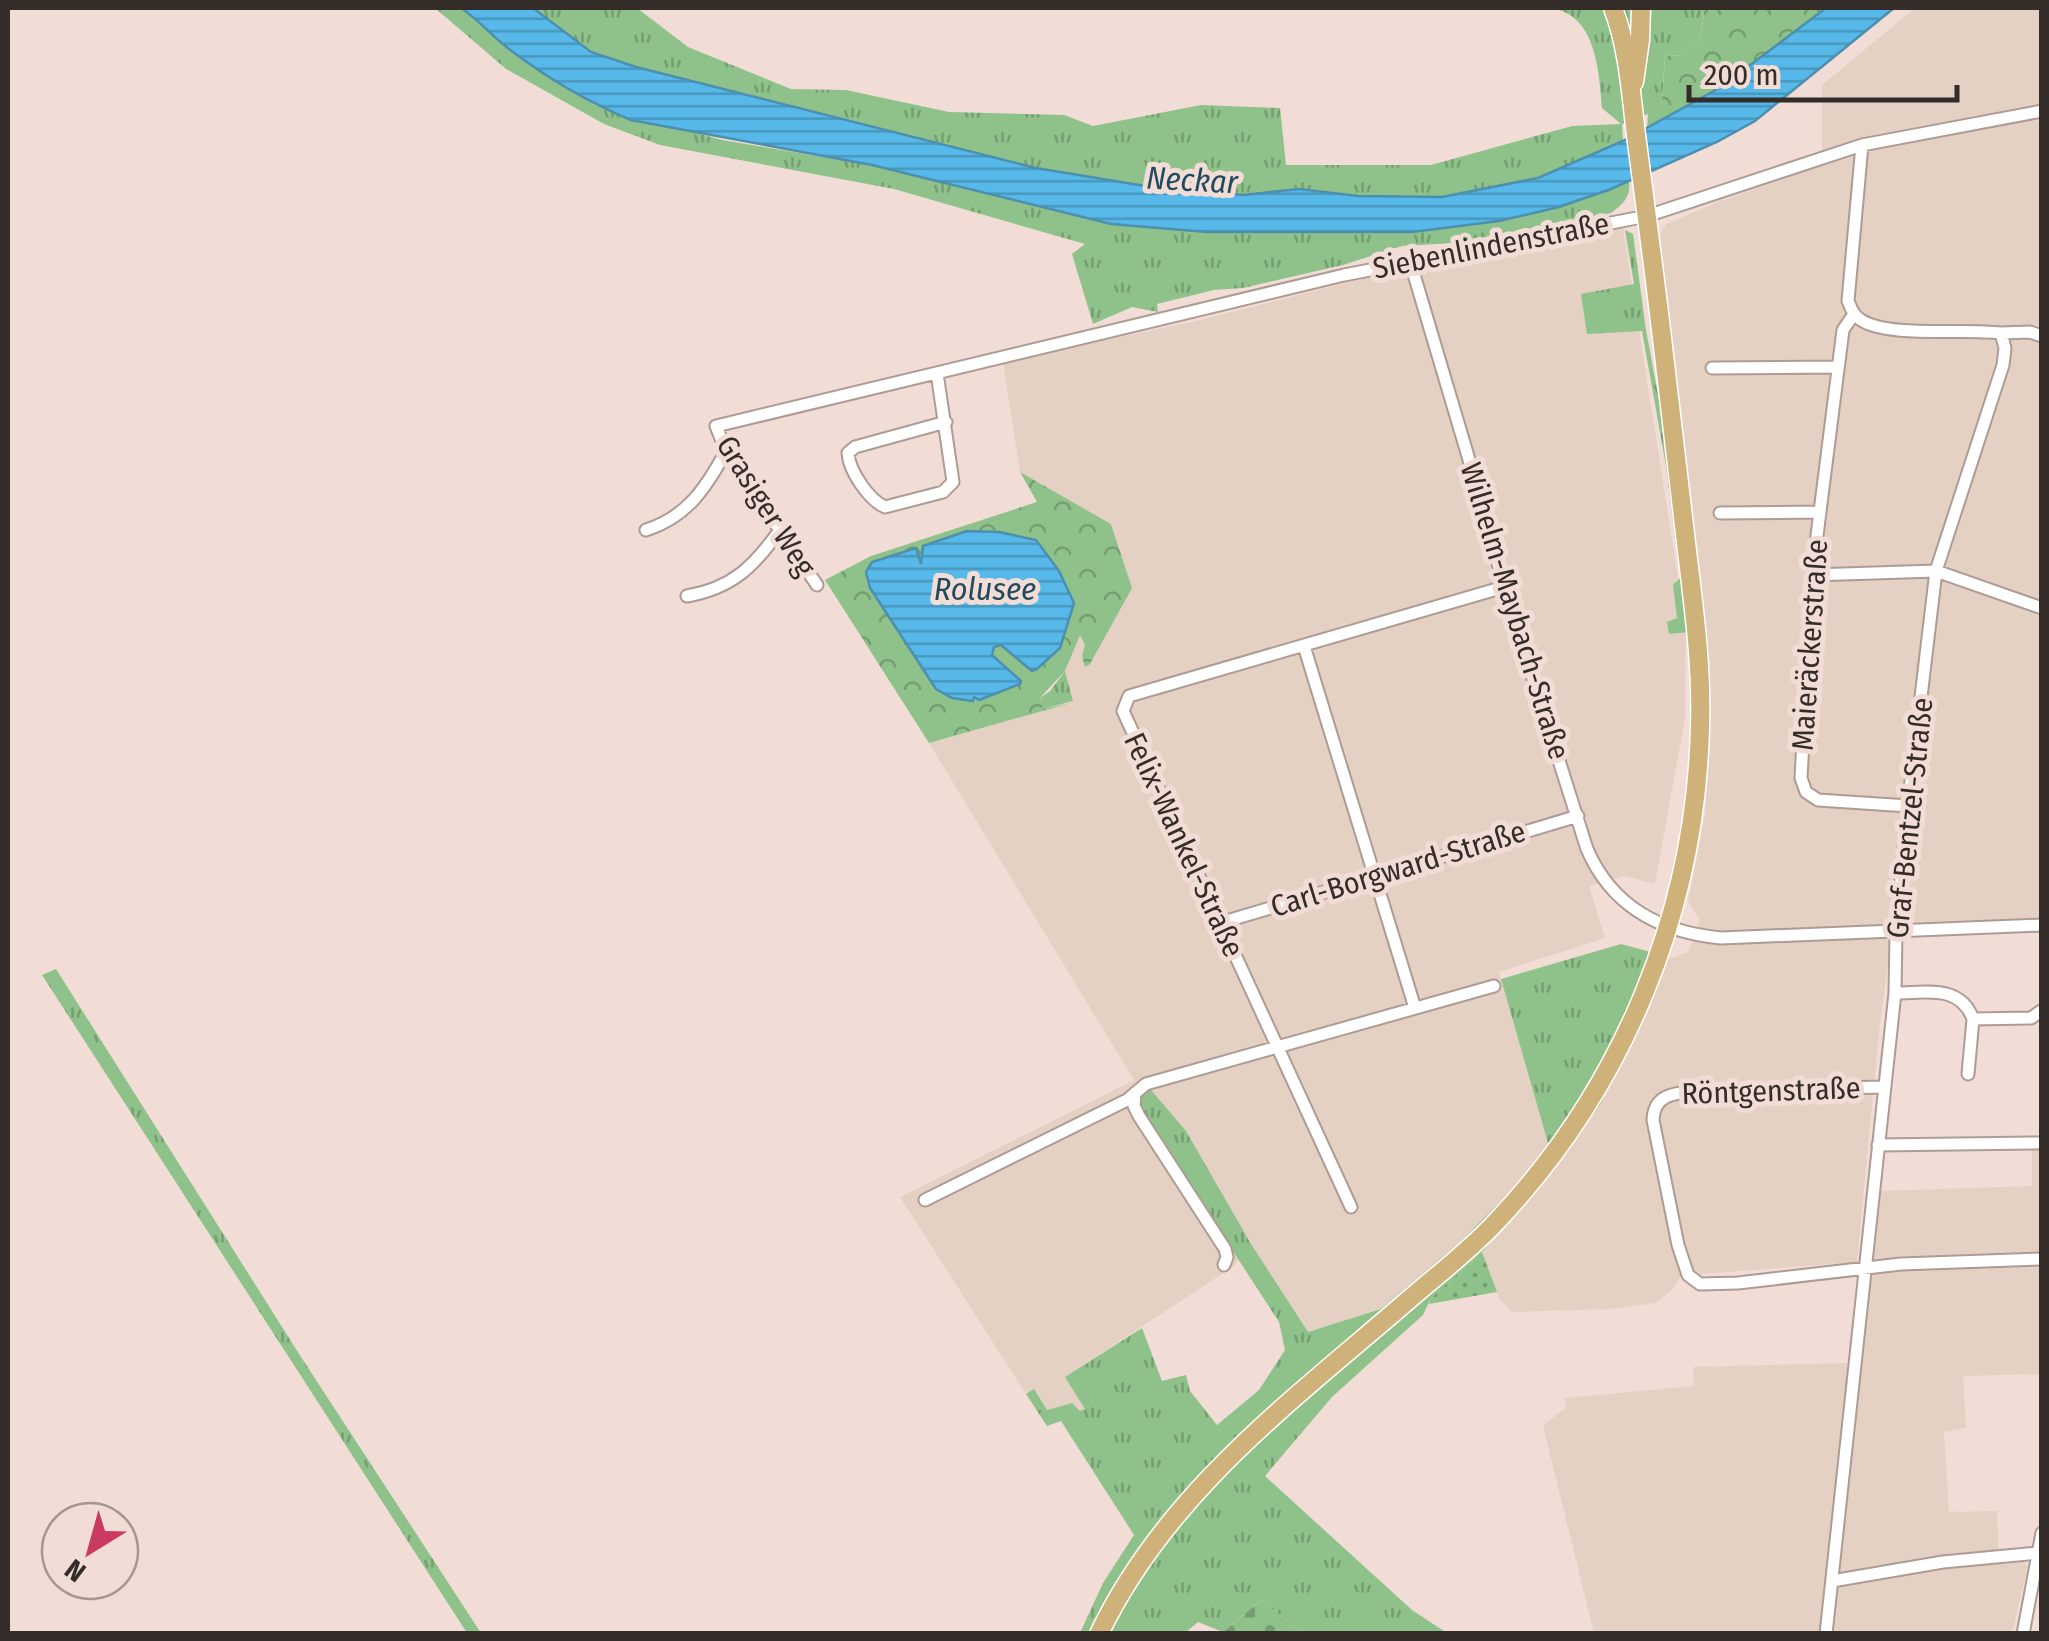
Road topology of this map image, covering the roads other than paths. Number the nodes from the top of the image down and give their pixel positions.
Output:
1 (1614, 8) edge
2 (1641, 8) edge
3 (1632, 100) junction
4 (2042, 111) edge
5 (1862, 144) junction
6 (1647, 216) junction
7 (1410, 261) junction
8 (1854, 314) junction
9 (2001, 332) junction
10 (2042, 336) edge
11 (1837, 367) junction
12 (1712, 368) dead end
13 (936, 373) junction
14 (946, 422) junction
15 (716, 426) joint
16 (726, 452) junction
17 (1720, 512) dead end
18 (1820, 512) junction
19 (646, 530) dead end
20 (780, 530) junction
21 (1936, 571) junction
22 (1812, 575) junction
23 (816, 585) dead end
24 (1504, 587) junction
25 (686, 596) dead end
26 (2042, 608) edge
27 (1304, 646) junction
28 (1908, 806) junction
29 (1578, 816) junction
30 (1374, 877) junction
31 (1220, 923) junction
32 (2042, 926) edge
33 (1668, 928) junction
34 (1896, 933) junction
35 (1494, 986) dead end
36 (1895, 994) junction
37 (1415, 1008) junction
38 (2041, 1010) edge
39 (1973, 1019) junction
40 (1278, 1049) junction
41 (1968, 1074) dead end
42 (1884, 1087) junction
43 (1135, 1093) junction
44 (2042, 1143) edge
45 (1878, 1145) junction
46 (925, 1200) dead end
47 (1351, 1207) dead end
48 (2042, 1259) edge
49 (1224, 1265) dead end
50 (1864, 1269) junction
51 (2041, 1537) edge
52 (2038, 1554) junction
53 (1832, 1581) junction
54 (1099, 1634) edge
55 (1826, 1634) edge
56 (2024, 1634) edge

1 - 3 main road
2 - 3 main road
3 - 6 main road
4 - 5 street, Siebenlindenstraße
5 - 6 street, Siebenlindenstraße
5 - 8 street
6 - 7 street, Siebenlindenstraße
6 - 33 main road
7 - 13 street, Siebenlindenstraße
7 - 24 street, Wilhelm-Maybach-Straße
8 - 9 street
8 - 11 street, Maieräckerstraße
9 - 10 street
9 - 21 street, Graf-Bentzel-Straße
11 - 12 street
11 - 18 street, Maieräckerstraße
13 - 14 street
13 - 15 street, Siebenlindenstraße
14 - 14 street
15 - 16 street, Grasiger Weg
16 - 19 street
16 - 20 street, Grasiger Weg
17 - 18 street, Maieräckerstraße
18 - 22 street, Maieräckerstraße
20 - 23 street, Grasiger Weg
20 - 25 street
21 - 22 street
21 - 26 street
21 - 28 street, Graf-Bentzel-Straße
22 - 28 street, Maieräckerstraße
24 - 27 street, Felix-Wankel-Straße
24 - 29 street, Wilhelm-Maybach-Straße
27 - 30 street
27 - 31 street, Felix-Wankel-Straße
28 - 34 street, Graf-Bentzel-Straße
29 - 30 street, Carl-Borgward-Straße
29 - 33 street, Wilhelm-Maybach-Straße
30 - 31 street, Carl-Borgward-Straße
30 - 37 street
31 - 40 street, Felix-Wankel-Straße
32 - 34 street
33 - 34 street
33 - 54 main road
34 - 36 street, Graf-Bentzel-Straße
35 - 37 street
36 - 39 street
36 - 42 street, Graf-Bentzel-Straße
37 - 40 street
38 - 39 street
39 - 41 street
40 - 43 street
40 - 47 street, Felix-Wankel-Straße
42 - 45 street, Graf-Bentzel-Straße
42 - 50 street, Röntgenstraße
43 - 46 street
43 - 49 street
44 - 45 street
45 - 50 street, Graf-Bentzel-Straße
48 - 50 street
50 - 53 street, Graf-Bentzel-Straße
51 - 52 street
52 - 53 street
52 - 56 street
53 - 55 street, Graf-Bentzel-Straße

